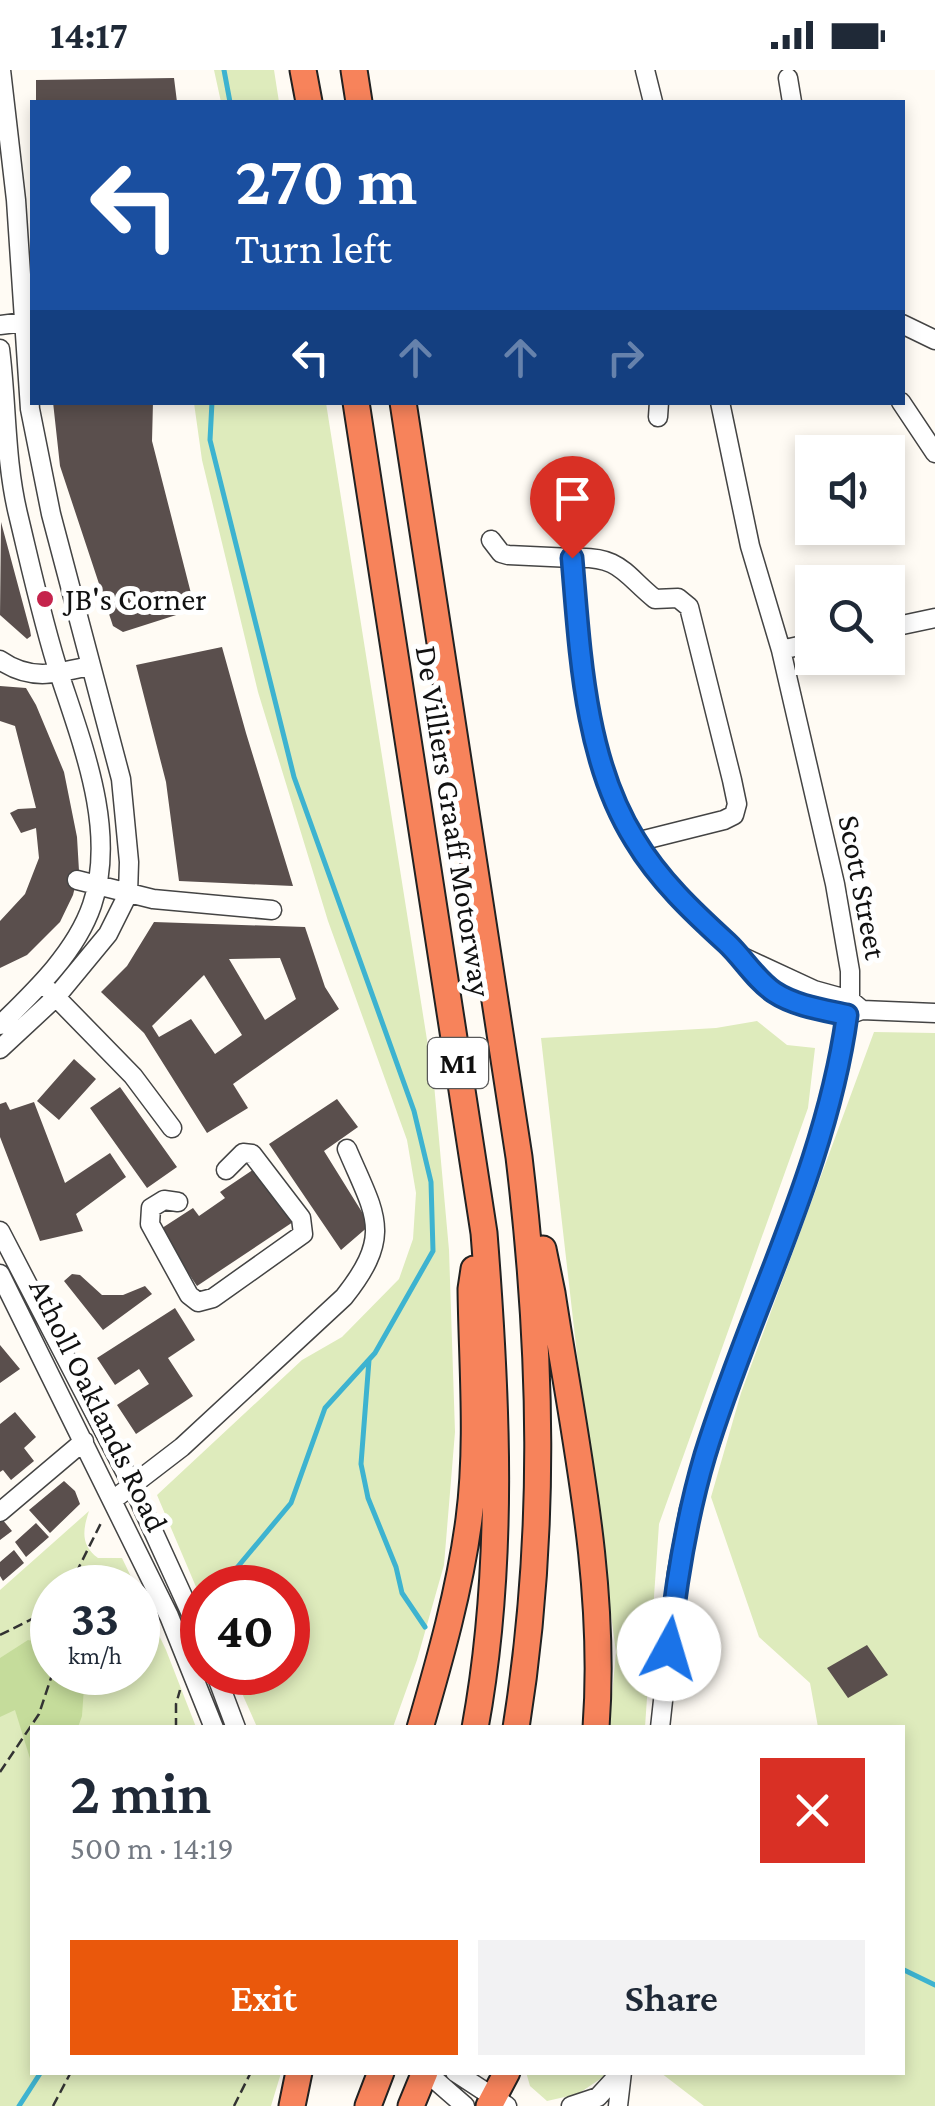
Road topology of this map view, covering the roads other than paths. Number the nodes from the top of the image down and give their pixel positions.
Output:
1 (1, 70) edge
2 (304, 70) edge
3 (354, 70) edge
4 (645, 70) edge
5 (788, 78) dead end
6 (308, 100) edge
7 (359, 100) edge
8 (652, 100) edge
9 (792, 100) edge
10 (3, 115) edge
11 (29, 322) edge
12 (0, 325) edge
13 (905, 325) edge
14 (935, 340) edge
15 (0, 348) edge
16 (356, 405) edge
17 (403, 405) edge
18 (721, 405) edge
19 (903, 405) edge
20 (935, 453) edge
21 (491, 540) dead end
22 (572, 558) junction
23 (935, 618) edge
24 (905, 624) edge
25 (795, 647) edge
26 (781, 650) junction
27 (0, 660) edge
28 (89, 666) junction
29 (60, 674) junction
30 (636, 842) junction
31 (77, 880) dead end
32 (112, 888) junction
33 (272, 910) dead end
34 (36, 989) junction
35 (56, 997) junction
36 (853, 1008) junction
37 (935, 1014) edge
38 (0, 1017) edge
39 (0, 1025) edge
40 (0, 1049) edge
41 (172, 1128) dead end
42 (347, 1148) dead end
43 (518, 1157) junction
44 (226, 1170) dead end
45 (178, 1202) dead end
46 (0, 1231) edge
47 (484, 1234) junction
48 (0, 1274) edge
49 (84, 1441) junction
50 (133, 1487) junction
51 (113, 1500) junction
52 (0, 1512) edge
53 (180, 1590) edge
54 (224, 1695) edge
55 (213, 1725) edge
56 (235, 1725) edge
57 (421, 1725) edge
58 (475, 1725) edge
59 (516, 1725) edge
60 (596, 1725) edge
61 (663, 1725) edge
62 (380, 2075) edge
63 (425, 2075) edge
64 (429, 2075) edge
65 (459, 2075) edge
66 (504, 2075) edge
67 (618, 2075) edge
68 (621, 2075) edge
69 (491, 2099) edge
70 (368, 2106) edge
71 (410, 2106) edge
72 (465, 2106) edge
73 (572, 2106) edge
74 (618, 2106) edge

1 - 10 street
2 - 6 highway
3 - 7 highway
4 - 8 street
5 - 9 street
10 - 11 street
11 - 12 street
11 - 28 street
13 - 14 street
15 - 29 street
16 - 47 highway, De Villiers Graaff Motorway / M1
17 - 43 highway, M1
18 - 26 street, Scott Street
19 - 20 street
21 - 22 street
22 - 30 street
22 - 30 street
23 - 24 street
25 - 26 street
26 - 36 street, Scott Street
27 - 29 street
28 - 29 street
28 - 32 street
29 - 32 street
30 - 36 street
31 - 32 street
32 - 33 street
32 - 34 street
32 - 35 street
34 - 35 street
34 - 38 street
34 - 39 street
35 - 40 street
35 - 41 street
36 - 37 street
36 - 61 street, Scott Street
42 - 50 street
43 - 59 highway, M1
43 - 60 highway
44 - 45 street
46 - 50 street, Atholl Oaklands Road
47 - 57 highway
47 - 58 highway, De Villiers Graaff Motorway / M1
48 - 49 street, Atholl Oaklands Road
49 - 51 street, Atholl Oaklands Road
49 - 52 street
50 - 51 street
50 - 53 street, Atholl Oaklands Road
51 - 55 street, Atholl Oaklands Road
54 - 56 street
62 - 70 highway
63 - 71 highway
64 - 72 street
65 - 69 street
66 - 69 highway
67 - 73 street
68 - 74 street

